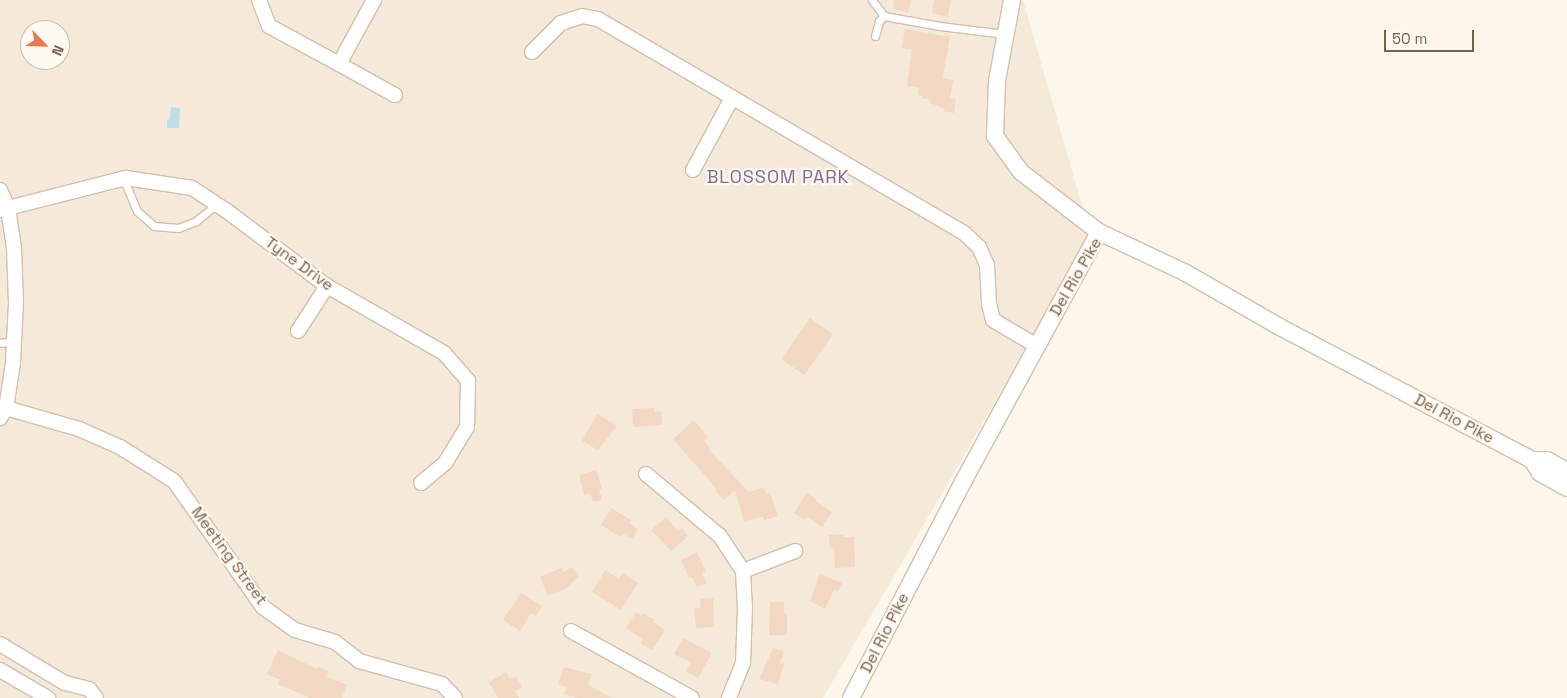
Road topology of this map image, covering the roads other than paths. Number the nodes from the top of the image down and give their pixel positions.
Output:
1 (259, 0) edge
2 (374, 0) edge
3 (872, 0) edge
4 (1012, 0) edge
5 (884, 16) junction
6 (1006, 34) junction
7 (875, 36) dead end
8 (532, 52) dead end
9 (339, 64) junction
10 (395, 95) dead end
11 (732, 98) junction
12 (693, 170) dead end
13 (123, 178) junction
14 (0, 190) edge
15 (216, 205) junction
16 (4, 209) edge
17 (1099, 232) junction
18 (327, 286) junction
19 (298, 331) dead end
20 (7, 342) edge
21 (1037, 346) junction
22 (3, 413) edge
23 (1532, 460) junction
24 (1567, 471) edge
25 (646, 474) dead end
26 (421, 483) dead end
27 (1567, 488) edge
28 (795, 551) dead end
29 (743, 571) junction
30 (571, 631) dead end
31 (0, 644) edge
32 (0, 670) edge
33 (48, 698) edge
34 (96, 698) edge
35 (455, 698) edge
36 (692, 698) edge
37 (729, 698) edge
38 (851, 698) edge

1 - 9 street
2 - 9 street
3 - 5 lane
4 - 6 street
5 - 6 lane
5 - 7 lane
6 - 17 street
8 - 11 street
9 - 10 street
11 - 12 street
11 - 21 street
13 - 15 street, Tyne Drive
13 - 15 lane
13 - 16 street, Tyne Drive
14 - 16 street
15 - 18 street, Tyne Drive
16 - 20 street
17 - 21 street, Del Rio Pike
17 - 23 street, Del Rio Pike
18 - 19 street
18 - 26 street, Tyne Drive
20 - 22 street
21 - 38 street, Del Rio Pike
22 - 35 street, Meeting Street
23 - 24 street, Del Rio Pike
23 - 27 street, Del Rio Pike
25 - 29 street
28 - 29 street
29 - 37 street
30 - 36 street
31 - 34 street
32 - 33 street

